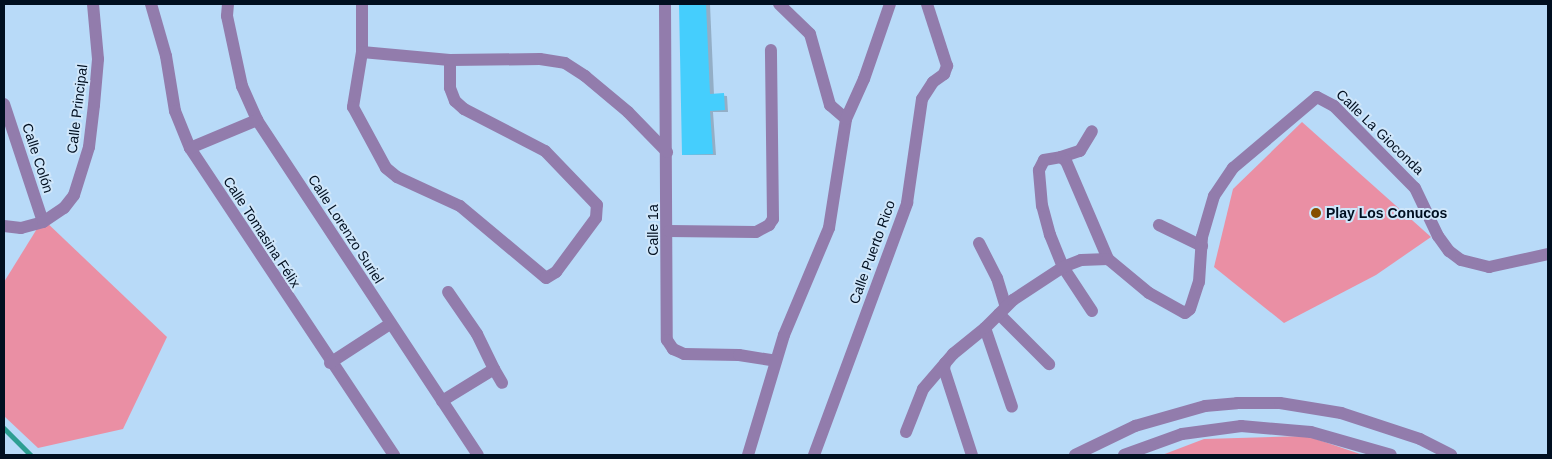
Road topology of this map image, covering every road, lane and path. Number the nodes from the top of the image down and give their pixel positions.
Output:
1 (94, 4) edge
2 (151, 4) edge
3 (228, 4) edge
4 (362, 4) edge
5 (665, 4) edge
6 (779, 4) edge
7 (890, 4) edge
8 (928, 4) edge
9 (771, 50) dead end
10 (362, 52) junction
11 (450, 60) junction
12 (4, 104) edge
13 (846, 119) junction
14 (257, 120) junction
15 (1092, 131) dead end
16 (190, 148) junction
17 (667, 152) junction
18 (1061, 157) junction
19 (43, 222) junction
20 (1159, 225) dead end
21 (4, 226) edge
22 (669, 232) junction
23 (979, 244) dead end
24 (1202, 246) junction
25 (1548, 254) edge
26 (1108, 258) junction
27 (1063, 267) junction
28 (448, 292) dead end
29 (1002, 311) junction
30 (1092, 311) dead end
31 (390, 324) junction
32 (985, 328) junction
33 (776, 361) junction
34 (945, 362) junction
35 (330, 363) junction
36 (1049, 364) dead end
37 (494, 369) junction
38 (502, 382) dead end
39 (442, 401) junction
40 (1012, 407) dead end
41 (906, 432) dead end
42 (394, 455) edge
43 (478, 455) edge
44 (748, 455) edge
45 (814, 455) edge
46 (972, 455) edge
47 (1075, 455) edge
48 (1124, 455) edge
49 (1391, 455) edge
50 (1451, 455) edge

1 - 19 street, Calle Principal
2 - 16 street, Calle Tomasina Félix
3 - 14 street, Calle Lorenzo Suriel
4 - 10 street
5 - 17 street, Calle 1a
6 - 13 street
7 - 13 street
8 - 45 street, Calle Puerto Rico
9 - 22 street
10 - 11 street
10 - 11 street
11 - 17 street
12 - 19 street, Calle Colón
13 - 33 street
14 - 16 street
14 - 31 street, Calle Lorenzo Suriel
15 - 18 street
16 - 35 street, Calle Tomasina Félix
17 - 22 street, Calle 1a
18 - 26 street
18 - 27 street
19 - 21 street, Calle Principal
20 - 24 street
22 - 33 street, Calle 1a
23 - 29 street
24 - 25 street, Calle La Gioconda
24 - 26 street, Calle La Gioconda
26 - 27 street
27 - 29 street
27 - 30 street
28 - 37 street
29 - 32 street
29 - 36 street
31 - 35 street
31 - 39 street, Calle Lorenzo Suriel
32 - 34 street
32 - 40 street
33 - 44 street
34 - 41 street
34 - 46 street
35 - 42 street, Calle Tomasina Félix
37 - 38 street
37 - 39 street
39 - 43 street, Calle Lorenzo Suriel
47 - 50 street
48 - 49 street

